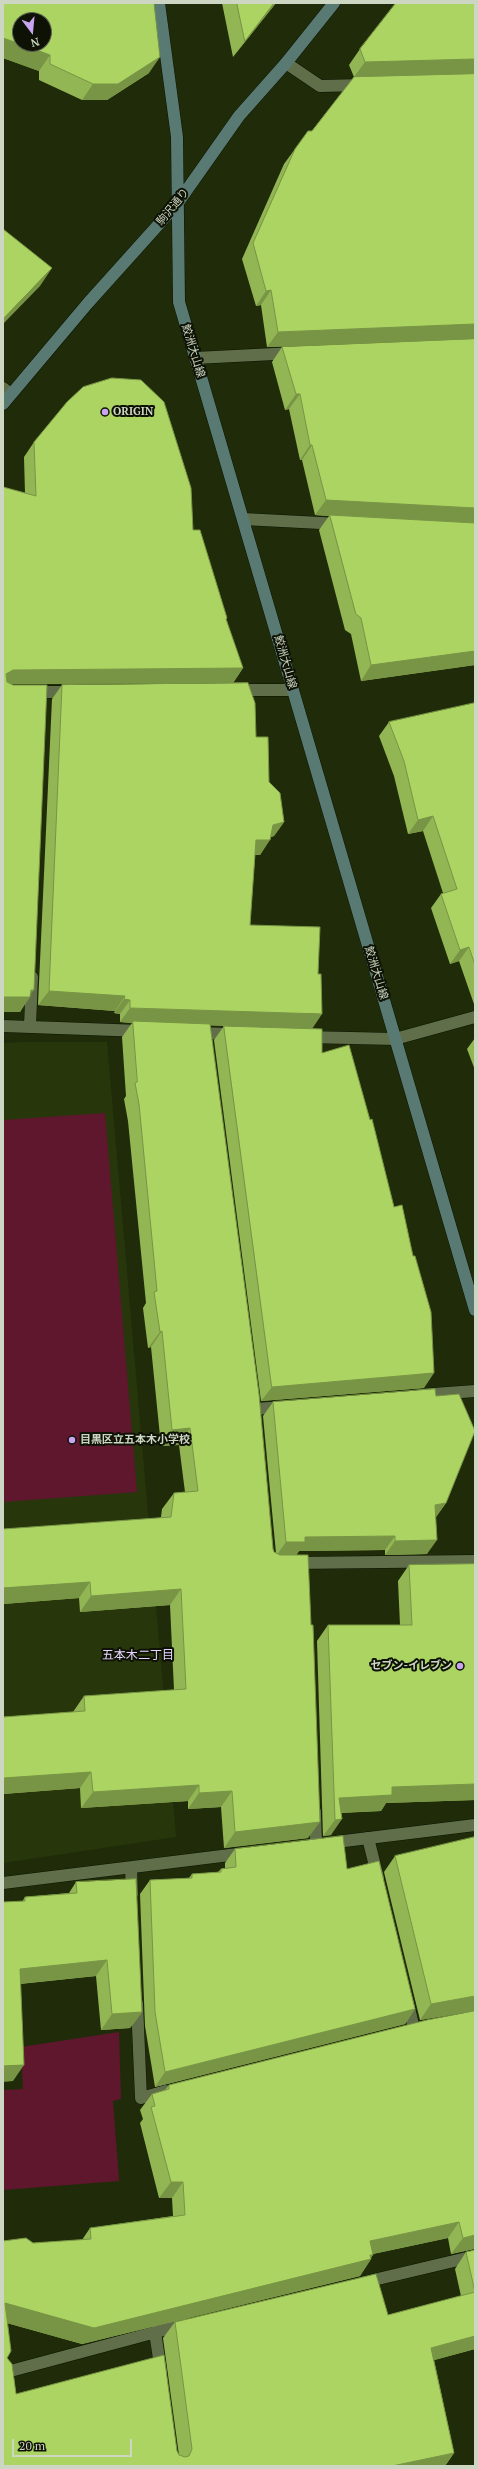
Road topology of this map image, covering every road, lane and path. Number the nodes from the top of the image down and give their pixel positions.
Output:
1 (160, 3) edge
2 (334, 3) edge
3 (286, 63) junction
4 (373, 84) edge
5 (177, 204) junction
6 (305, 353) edge
7 (195, 358) junction
8 (6, 395) edge
9 (243, 519) junction
10 (352, 525) edge
11 (223, 690) edge
12 (293, 690) junction
13 (3, 692) edge
14 (45, 692) junction
15 (84, 692) edge
16 (44, 707) edge
17 (32, 963) edge
18 (475, 1017) edge
19 (3, 1026) edge
20 (30, 1026) junction
21 (157, 1031) edge
22 (181, 1032) edge
23 (205, 1033) junction
24 (244, 1034) edge
25 (290, 1036) edge
26 (395, 1039) junction
27 (207, 1049) edge
28 (475, 1310) edge
29 (475, 1391) edge
30 (252, 1393) edge
31 (404, 1397) edge
32 (294, 1406) edge
33 (254, 1409) junction
34 (256, 1424) edge
35 (475, 1561) edge
36 (308, 1562) junction
37 (276, 1563) edge
38 (308, 1578) edge
39 (315, 1797) edge
40 (475, 1825) edge
41 (368, 1838) junction
42 (316, 1844) junction
43 (301, 1846) edge
44 (255, 1852) edge
45 (131, 1868) junction
46 (3, 1883) edge
47 (381, 1892) edge
48 (133, 1908) edge
49 (403, 1983) edge
50 (136, 1987) edge
51 (429, 2026) edge
52 (414, 2029) junction
53 (399, 2033) edge
54 (179, 2088) edge
55 (475, 2256) edge
56 (346, 2286) edge
57 (201, 2321) edge
58 (155, 2332) junction
59 (3, 2373) edge
60 (163, 2387) edge

1 - 5 main road, 鮫洲大山線
2 - 3 main road, 駒沢通り
3 - 4 street
3 - 5 main road, 駒沢通り
5 - 7 main road, 鮫洲大山線
5 - 8 main road, 駒沢通り
6 - 7 street
7 - 9 main road, 鮫洲大山線
9 - 10 street
9 - 12 main road, 鮫洲大山線
11 - 12 street
12 - 26 main road, 鮫洲大山線
13 - 14 street
14 - 15 street
14 - 16 street
17 - 20 street
18 - 26 street
19 - 20 street
20 - 21 street
22 - 23 street
23 - 24 street
23 - 27 street
25 - 26 street
26 - 28 main road, 鮫洲大山線
29 - 31 street
30 - 33 street
32 - 33 street
33 - 34 street
35 - 36 street
36 - 37 street
36 - 38 street
39 - 42 street
40 - 41 street
41 - 42 street
41 - 47 street
42 - 43 street
44 - 45 street
45 - 46 street
45 - 48 street
49 - 52 street
50 - 54 street
51 - 52 street
52 - 53 street
55 - 56 street
57 - 58 street
58 - 59 street
58 - 60 street

